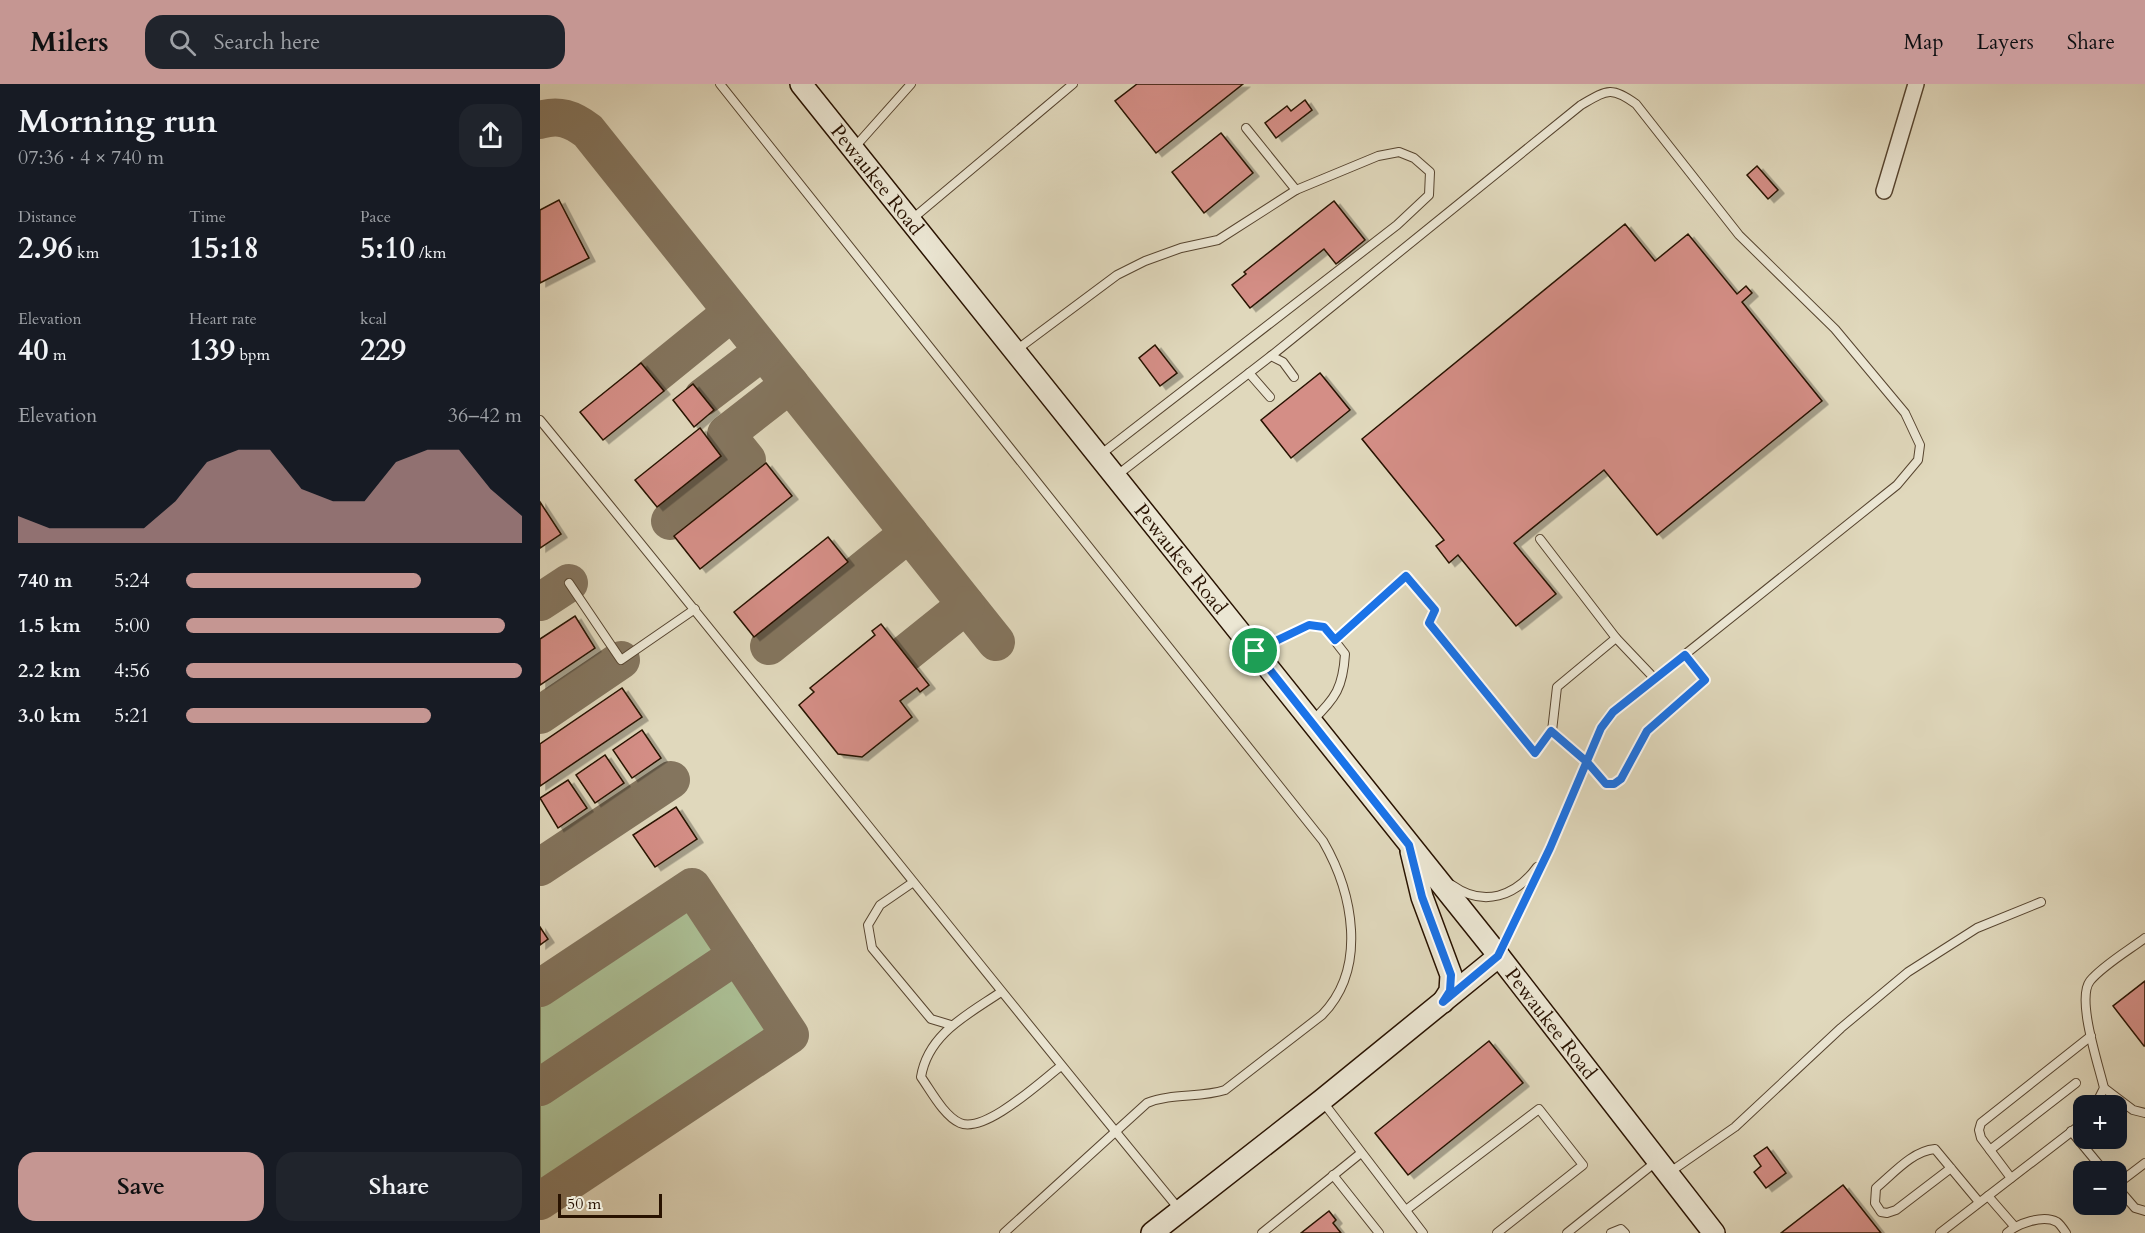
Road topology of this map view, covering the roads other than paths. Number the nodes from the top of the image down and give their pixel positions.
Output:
1 (720, 84) edge
2 (801, 84) edge
3 (911, 84) edge
4 (1073, 84) edge
5 (1916, 84) edge
6 (1246, 128) dead end
7 (853, 149) junction
8 (1296, 190) junction
9 (1884, 191) dead end
10 (910, 220) junction
11 (1014, 351) junction
12 (1271, 356) junction
13 (1249, 373) junction
14 (1294, 378) dead end
15 (1270, 397) dead end
16 (540, 420) edge
17 (1099, 456) junction
18 (1115, 477) junction
19 (1540, 539) dead end
20 (569, 583) dead end
21 (695, 609) junction
22 (1616, 638) junction
23 (1335, 640) junction
24 (1255, 651) junction
25 (1685, 655) junction
26 (1655, 679) junction
27 (1311, 722) junction
28 (1551, 731) junction
29 (1587, 762) junction
30 (1550, 848) junction
31 (1415, 852) junction
32 (912, 883) junction
33 (2041, 902) dead end
34 (2145, 938) edge
35 (1498, 956) junction
36 (1002, 992) junction
37 (1443, 1002) junction
38 (951, 1025) junction
39 (2091, 1036) junction
40 (1061, 1066) junction
41 (2076, 1083) dead end
42 (2104, 1089) junction
43 (2101, 1095) edge
44 (1322, 1100) junction
45 (2145, 1113) edge
46 (1114, 1131) junction
47 (2071, 1131) joint
48 (1990, 1150) junction
49 (1361, 1153) junction
50 (2096, 1161) edge
51 (2145, 1163) edge
52 (1664, 1166) junction
53 (1951, 1168) junction
54 (1333, 1175) junction
55 (2127, 1177) edge
56 (2011, 1178) junction
57 (1988, 1196) junction
58 (2127, 1198) edge
59 (1979, 1203) junction
60 (1180, 1210) junction
61 (1406, 1210) junction
62 (2145, 1211) edge
63 (2015, 1227) junction
64 (1004, 1233) edge
65 (1152, 1233) edge
66 (1262, 1233) edge
67 (1378, 1233) edge
68 (1423, 1233) edge
69 (1497, 1233) edge
70 (1567, 1233) edge
71 (1611, 1233) edge
72 (1625, 1233) edge
73 (1714, 1233) edge
74 (1940, 1233) edge
75 (2007, 1233) edge
76 (2066, 1233) edge

1 - 46 lane
2 - 7 main road, Pewaukee Road
3 - 7 lane
4 - 10 lane
5 - 9 street
6 - 8 lane
7 - 10 main road, Pewaukee Road
8 - 11 lane
8 - 17 lane
10 - 11 main road, Pewaukee Road
11 - 17 main road, Pewaukee Road
12 - 13 lane
12 - 14 lane
12 - 25 lane
13 - 15 lane
13 - 18 lane
16 - 21 lane
17 - 18 main road, Pewaukee Road
18 - 24 main road, Pewaukee Road
19 - 22 lane
20 - 21 lane
21 - 32 lane
22 - 26 lane
22 - 28 lane
23 - 24 lane
23 - 27 lane
23 - 28 lane
24 - 27 main road, Pewaukee Road
25 - 26 lane
25 - 29 lane
26 - 29 lane
27 - 31 main road, Pewaukee Road
28 - 29 lane
29 - 30 lane
30 - 31 lane
30 - 35 lane
31 - 35 main road, Pewaukee Road
31 - 37 main road
32 - 36 lane
32 - 38 lane
33 - 52 lane
34 - 39 lane
35 - 37 main road
35 - 52 main road, Pewaukee Road
36 - 38 lane
36 - 40 lane
37 - 44 main road
38 - 40 lane
39 - 42 lane
39 - 48 lane
40 - 46 lane
41 - 48 lane
42 - 43 lane
42 - 45 lane
44 - 49 lane
44 - 60 main road
46 - 60 lane
46 - 64 lane
47 - 50 lane
47 - 56 lane
48 - 56 lane
49 - 54 lane
49 - 61 lane
51 - 55 lane
52 - 70 lane
52 - 73 main road, Pewaukee Road
53 - 53 lane
53 - 59 lane
54 - 66 lane
54 - 67 lane
56 - 57 lane
57 - 59 lane
57 - 63 lane
58 - 62 lane
59 - 74 lane
60 - 65 main road
61 - 68 lane
61 - 69 lane
63 - 75 lane
63 - 76 lane
71 - 72 lane

